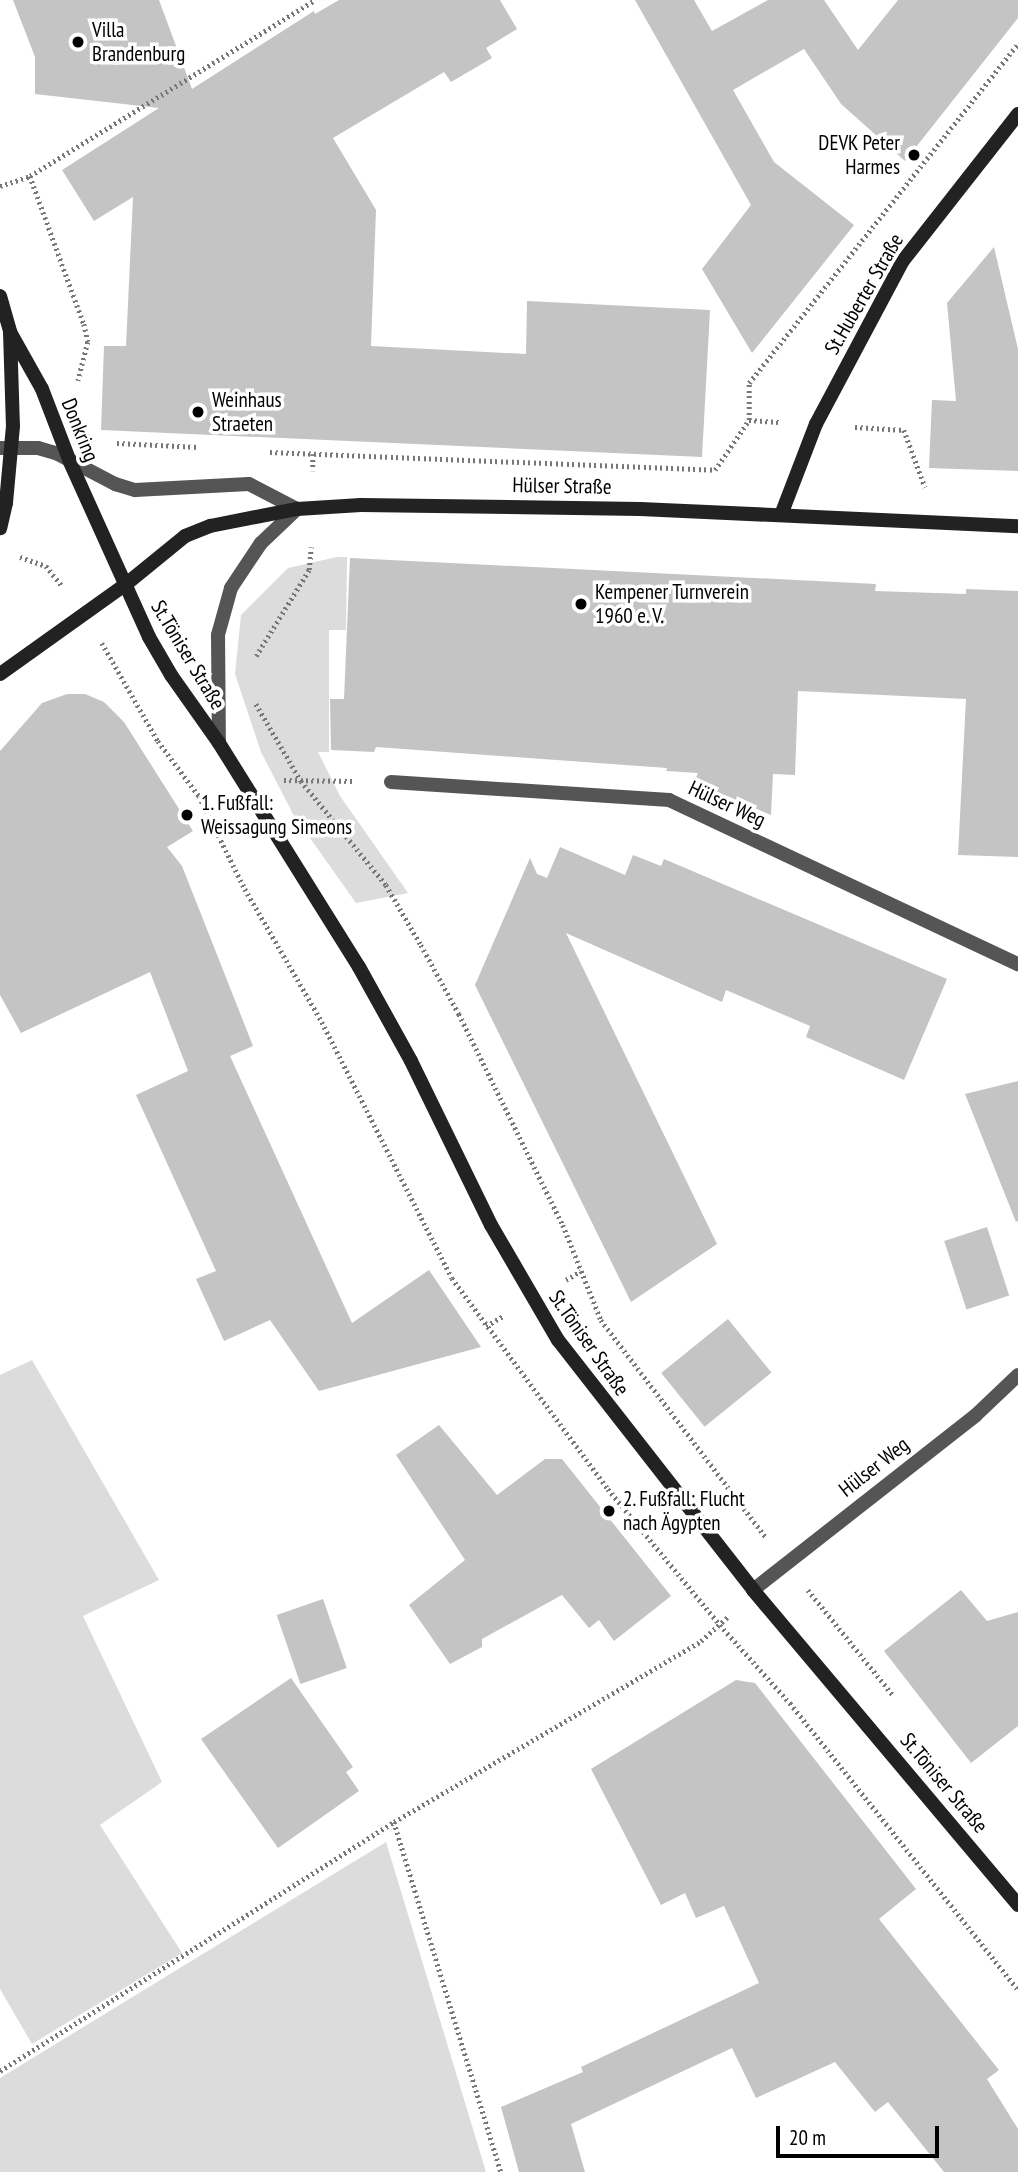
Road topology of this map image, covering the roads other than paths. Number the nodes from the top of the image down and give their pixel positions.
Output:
1 (1018, 114) edge
2 (0, 296) edge
3 (10, 332) junction
4 (6, 448) edge
5 (69, 462) junction
6 (297, 509) junction
7 (781, 515) junction
8 (1018, 526) edge
9 (0, 528) edge
10 (125, 585) junction
11 (0, 674) edge
12 (219, 743) junction
13 (391, 782) road end
14 (1018, 964) edge
15 (1018, 1375) edge
16 (753, 1590) junction
17 (1018, 1905) edge

1 - 7 main road, St.Huberter Straße
2 - 3 main road
3 - 4 main road
3 - 5 main road, Donkring
4 - 5 street
4 - 9 main road
5 - 6 street
5 - 10 main road, Donkring
6 - 7 main road, Hülser Straße
6 - 10 main road, Hülser Straße
6 - 12 street, St.Töniser Straße
7 - 8 main road, Hülser Straße
10 - 11 main road
10 - 12 main road, St.Töniser Straße
12 - 16 main road, St.Töniser Straße
13 - 14 street, Hülser Weg
15 - 16 street, Hülser Weg
16 - 17 main road, St.Töniser Straße

